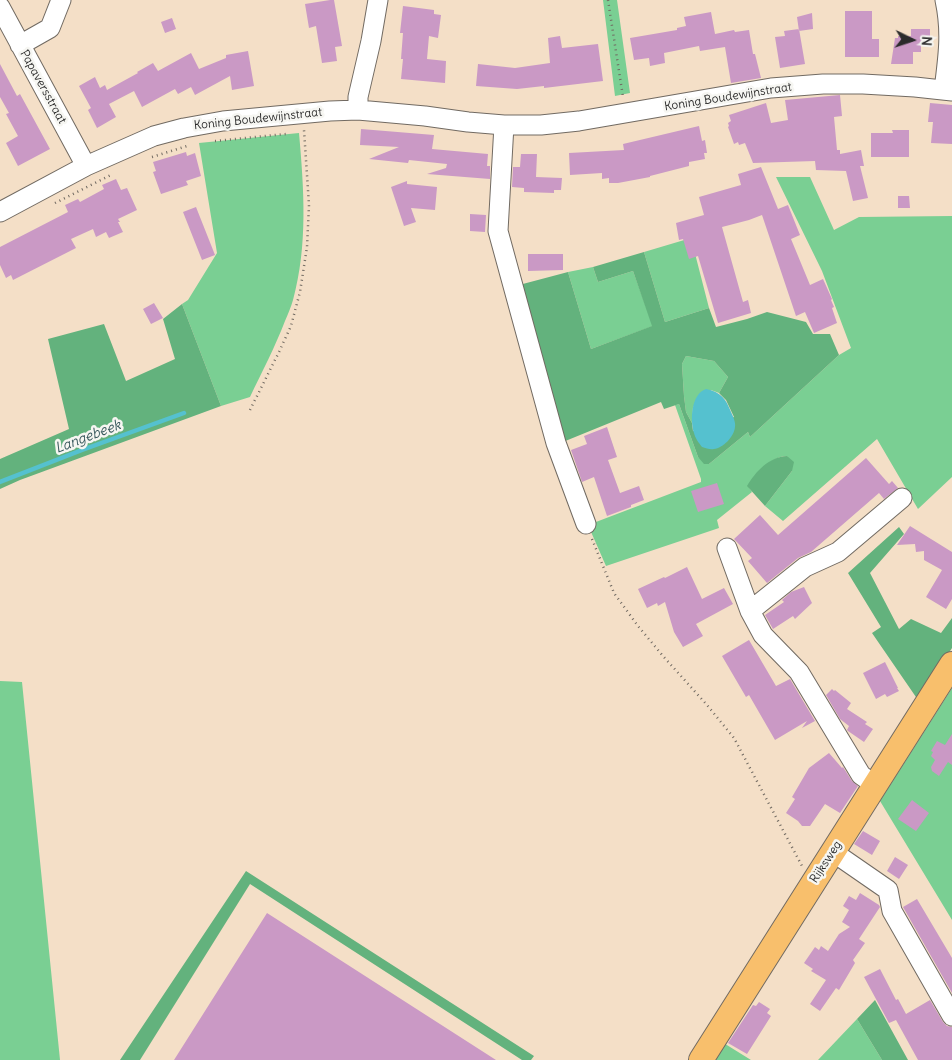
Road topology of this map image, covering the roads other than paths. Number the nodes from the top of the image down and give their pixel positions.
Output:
1 (61, 0) edge
2 (378, 0) edge
3 (945, 0) edge
4 (0, 7) edge
5 (20, 45) junction
6 (948, 91) edge
7 (358, 110) junction
8 (504, 125) junction
9 (86, 166) junction
10 (0, 212) edge
11 (902, 498) dead end
12 (586, 524) road end
13 (727, 548) dead end
14 (750, 611) junction
15 (952, 664) edge
16 (875, 785) junction
17 (833, 852) junction
18 (952, 1016) edge
19 (701, 1060) edge

1 - 5 street
2 - 7 street
3 - 6 street
4 - 5 street, Papaversstraat
5 - 9 street, Papaversstraat
6 - 8 street, Koning Boudewijnstraat
7 - 8 street, Koning Boudewijnstraat
7 - 9 street, Koning Boudewijnstraat
8 - 12 street
9 - 10 street, Koning Boudewijnstraat
11 - 14 street
13 - 14 street
14 - 16 street
15 - 16 main road, Rijksweg
16 - 17 main road, Rijksweg
17 - 18 street
17 - 19 main road, Rijksweg

